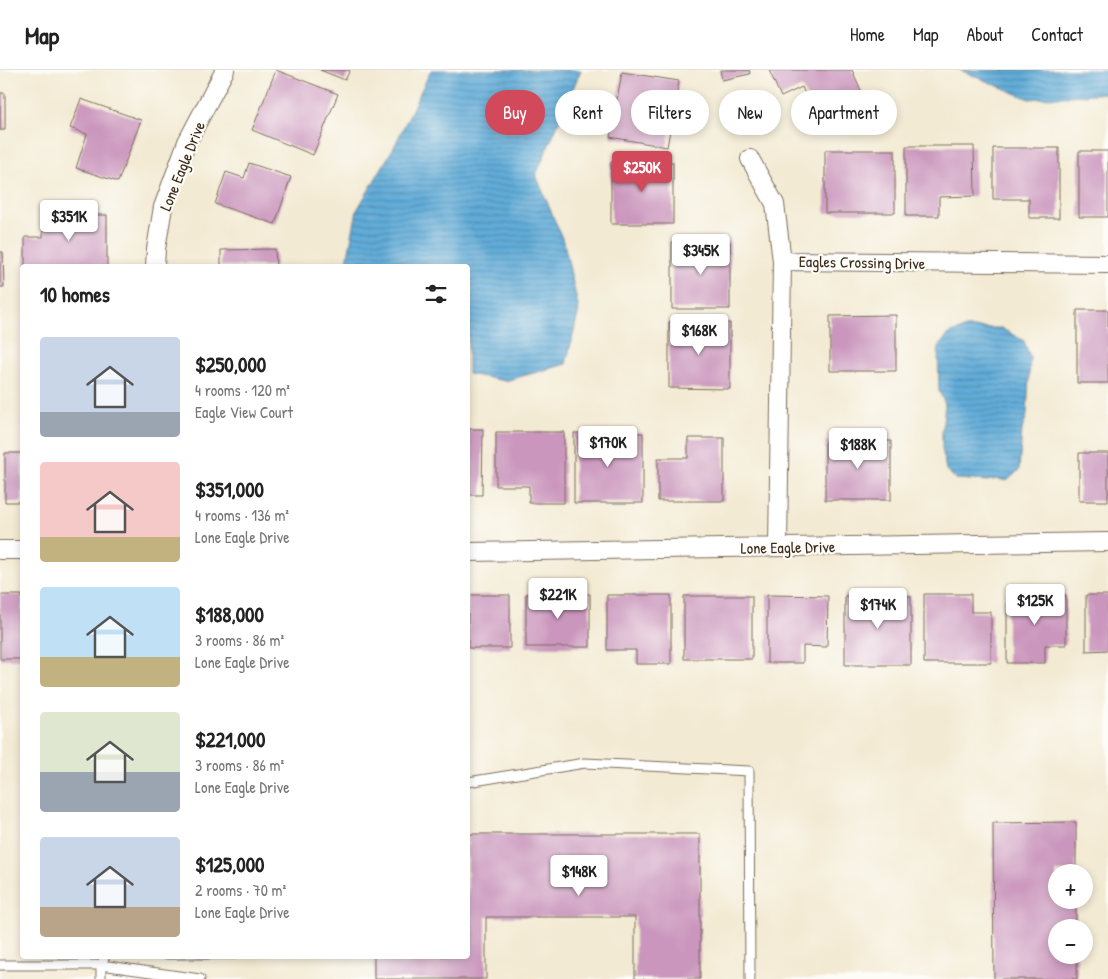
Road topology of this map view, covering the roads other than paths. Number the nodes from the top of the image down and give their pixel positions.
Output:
1 (225, 70) edge
2 (750, 159) dead end
3 (782, 261) junction
4 (155, 264) edge
5 (1108, 264) edge
6 (1108, 542) edge
7 (778, 547) junction
8 (0, 550) edge
9 (20, 550) edge
10 (470, 552) edge
11 (470, 782) edge
12 (104, 959) edge
13 (0, 965) edge
14 (101, 965) junction
15 (101, 979) edge
16 (200, 979) edge
17 (750, 979) edge

1 - 4 street, Lone Eagle Drive
2 - 3 street
3 - 5 street, Eagles Crossing Drive
3 - 7 street, Eagles Crossing Drive
6 - 7 street, Lone Eagle Drive
7 - 10 street, Lone Eagle Drive
8 - 9 street
11 - 17 lane
12 - 14 lane
13 - 14 lane
14 - 15 lane
14 - 16 lane

